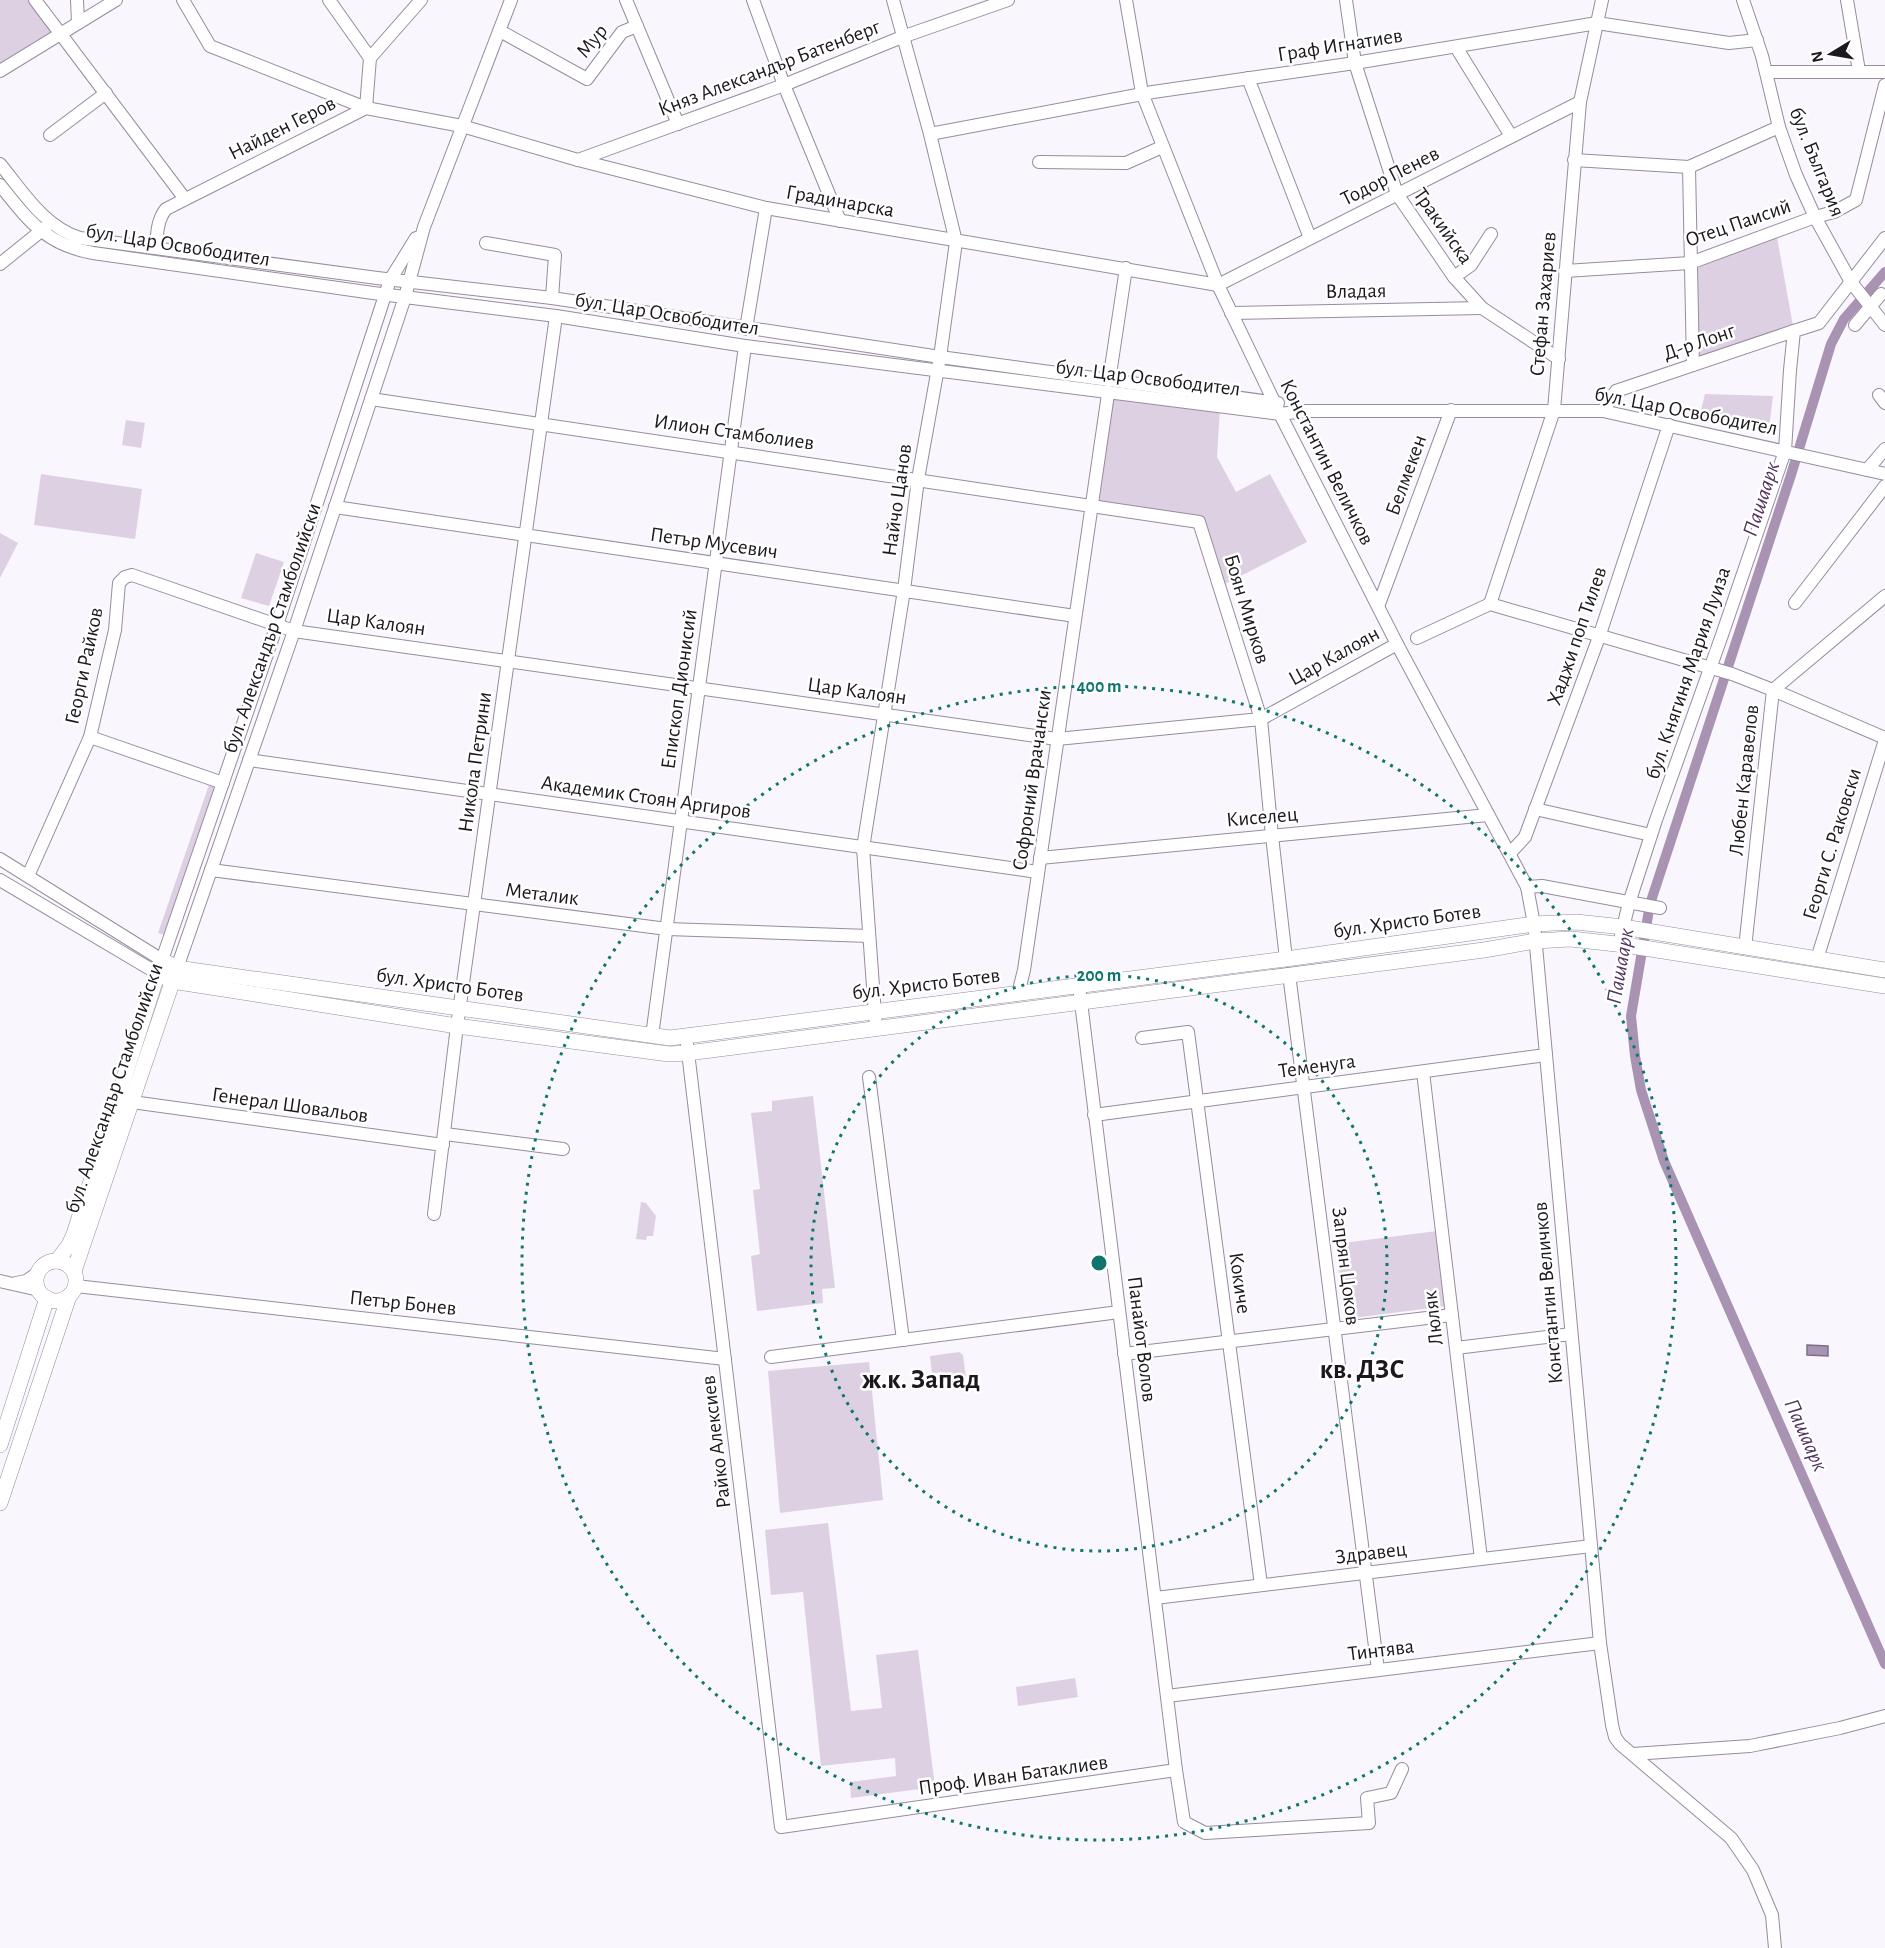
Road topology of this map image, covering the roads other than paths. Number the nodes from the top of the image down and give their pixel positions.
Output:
1 (35, 0) edge
2 (77, 0) edge
3 (116, 0) edge
4 (183, 0) edge
5 (329, 0) edge
6 (421, 0) edge
7 (511, 0) edge
8 (626, 0) edge
9 (753, 0) edge
10 (893, 0) edge
11 (1008, 0) edge
12 (1126, 0) edge
13 (1346, 0) edge
14 (1602, 0) edge
15 (1743, 0) edge
16 (1847, 0) edge
17 (78, 23) junction
18 (1597, 23) junction
19 (637, 26) junction
20 (500, 31) junction
21 (62, 33) junction
22 (902, 37) junction
23 (1757, 40) junction
24 (1456, 47) junction
25 (370, 58) junction
26 (1355, 63) junction
27 (0, 71) edge
28 (1859, 71) junction
29 (1767, 72) junction
30 (1885, 72) edge
31 (1248, 78) junction
32 (784, 84) junction
33 (1885, 85) edge
34 (106, 93) junction
35 (1142, 93) junction
36 (1580, 102) junction
37 (366, 108) junction
38 (678, 124) junction
39 (462, 126) junction
40 (1779, 127) junction
41 (930, 134) junction
42 (50, 135) dead end
43 (1511, 136) junction
44 (1162, 147) junction
45 (578, 160) junction
46 (1574, 160) junction
47 (1040, 162) dead end
48 (0, 164) edge
49 (1689, 166) junction
50 (0, 185) edge
51 (1397, 195) junction
52 (185, 199) junction
53 (766, 208) junction
54 (1815, 217) junction
55 (840, 221) junction
56 (51, 223) junction
57 (424, 226) junction
58 (40, 232) junction
59 (1491, 234) dead end
60 (1310, 238) junction
61 (1885, 238) edge
62 (956, 242) junction
63 (486, 243) dead end
64 (156, 248) junction
65 (1690, 263) junction
66 (0, 264) edge
67 (1126, 268) junction
68 (1565, 271) junction
69 (1454, 277) junction
70 (390, 280) junction
71 (409, 282) junction
72 (1218, 285) junction
73 (1853, 285) junction
74 (386, 294) junction
75 (1881, 294) dead end
76 (405, 297) junction
77 (552, 298) junction
78 (1869, 304) junction
79 (1482, 308) junction
80 (1231, 313) junction
81 (556, 316) junction
82 (1855, 325) dead end
83 (1885, 325) edge
84 (746, 329) junction
85 (1794, 331) junction
86 (745, 346) junction
87 (940, 357) junction
88 (1559, 358) junction
89 (1693, 365) junction
90 (938, 371) junction
91 (1263, 378) junction
92 (1109, 383) junction
93 (1247, 398) junction
94 (376, 400) junction
95 (1274, 401) junction
96 (1451, 410) junction
97 (1554, 410) junction
98 (1296, 411) junction
99 (1603, 411) junction
100 (1280, 414) junction
101 (541, 424) junction
102 (1669, 425) junction
103 (1885, 449) edge
104 (1785, 450) junction
105 (731, 452) junction
106 (1867, 470) junction
107 (1885, 474) edge
108 (918, 479) junction
109 (1885, 486) edge
110 (1091, 504) junction
111 (341, 508) junction
112 (526, 535) junction
113 (716, 563) junction
114 (904, 590) junction
115 (1885, 596) edge
116 (1795, 603) dead end
117 (1379, 604) junction
118 (1490, 604) junction
119 (1075, 616) junction
120 (277, 625) junction
121 (294, 631) junction
122 (1599, 637) junction
123 (1417, 638) dead end
124 (1397, 644) junction
125 (509, 661) junction
126 (1710, 667) junction
127 (699, 688) junction
128 (1773, 690) junction
129 (884, 714) junction
130 (1261, 719) junction
131 (90, 737) junction
132 (1057, 739) junction
133 (1885, 739) edge
134 (249, 760) junction
135 (223, 783) junction
136 (490, 795) junction
137 (1535, 809) junction
138 (1488, 815) junction
139 (681, 822) junction
140 (1651, 835) junction
141 (1272, 836) junction
142 (863, 848) junction
143 (1510, 852) junction
144 (1040, 858) junction
145 (0, 859) edge
146 (211, 870) junction
147 (1038, 872) junction
148 (28, 876) junction
149 (0, 880) edge
150 (1527, 887) junction
151 (1632, 903) junction
152 (475, 905) junction
153 (1658, 908) dead end
154 (1534, 924) junction
155 (1626, 928) junction
156 (667, 929) junction
157 (869, 936) junction
158 (1535, 941) junction
159 (1622, 945) junction
160 (1745, 948) junction
161 (1817, 959) junction
162 (1885, 961) edge
163 (1288, 966) junction
164 (160, 967) junction
165 (1885, 970) edge
166 (174, 974) junction
167 (1868, 975) junction
168 (1885, 986) edge
169 (1079, 993) junction
170 (1018, 994) junction
171 (1885, 994) edge
172 (460, 1007) junction
173 (875, 1011) junction
174 (457, 1026) junction
175 (876, 1028) junction
176 (654, 1029) junction
177 (686, 1037) junction
178 (1142, 1038) dead end
179 (688, 1053) junction
180 (1546, 1055) junction
181 (1423, 1072) junction
182 (869, 1077) dead end
183 (1303, 1088) junction
184 (132, 1102) junction
185 (1196, 1102) junction
186 (1094, 1115) junction
187 (444, 1140) junction
188 (563, 1149) dead end
189 (434, 1214) dead end
190 (57, 1261) junction
191 (38, 1273) junction
192 (0, 1281) edge
193 (15, 1284) junction
194 (73, 1284) junction
195 (43, 1294) junction
196 (1119, 1312) junction
197 (1452, 1315) junction
198 (1334, 1329) junction
199 (1571, 1334) junction
200 (903, 1340) junction
201 (1228, 1342) junction
202 (1456, 1348) junction
203 (1124, 1354) junction
204 (771, 1356) dead end
205 (725, 1359) junction
206 (0, 1445) edge
207 (0, 1503) edge
208 (1591, 1546) junction
209 (1481, 1559) junction
210 (1366, 1573) junction
211 (1261, 1585) junction
212 (1155, 1598) junction
213 (1600, 1643) junction
214 (1378, 1670) junction
215 (1167, 1696) junction
216 (1885, 1716) edge
217 (1634, 1754) junction
218 (1402, 1769) dead end
219 (1176, 1770) junction
220 (781, 1827) joint
221 (1775, 1948) edge

1 - 21 street
2 - 17 street
3 - 17 street
4 - 37 street
5 - 25 street
6 - 25 street
7 - 20 street, бул. Александър Стамболийски
8 - 19 street
9 - 32 street
10 - 22 street, Найчо Цанов
11 - 22 street, Княз Александър Батенберг
12 - 35 street, Константин Величков
13 - 26 street, Тракийска
14 - 18 street, Стефан Захариев
15 - 23 street, бул. България
16 - 28 street
17 - 21 street
18 - 23 street, Граф Игнатиев
18 - 24 street, Граф Игнатиев
18 - 36 street, Стефан Захариев
19 - 20 street, Мур
19 - 38 street
20 - 39 street, бул. Александър Стамболийски
21 - 27 street
21 - 34 street
22 - 32 street, Княз Александър Батенберг
22 - 41 street, Найчо Цанов
23 - 29 street, бул. България
24 - 26 street, Граф Игнатиев
24 - 43 street
25 - 37 street
26 - 31 street, Граф Игнатиев
26 - 51 street, Тракийска
28 - 29 street
28 - 30 street
29 - 40 street, бул. България
31 - 35 street, Граф Игнатиев
31 - 60 street
32 - 38 street, Княз Александър Батенберг
32 - 55 street
33 - 54 street, Отец Паисий
34 - 42 street
34 - 52 street
35 - 41 street, Граф Игнатиев
35 - 44 street, Константин Величков
36 - 43 street, Тодор Пенев
36 - 46 street, Стефан Захариев
37 - 39 street, Найден Геров
37 - 52 street, Найден Геров
38 - 45 street, Княз Александър Батенберг
39 - 45 street, Градинарска
39 - 57 street, бул. Александър Стамболийски
40 - 49 street
40 - 54 street, бул. България
41 - 62 street, Найчо Цанов
43 - 51 street, Тодор Пенев
44 - 47 street
44 - 72 street, Константин Величков
45 - 53 street, Градинарска
46 - 49 street
46 - 68 street, Стефан Захариев
48 - 56 street, бул. Цар Освободител
49 - 65 street
50 - 58 street
51 - 60 street, Тодор Пенев
51 - 69 street, Тракийска
52 - 64 street, Найден Геров
53 - 55 street, Градинарска
53 - 84 street
54 - 65 street, Отец Паисий
54 - 73 street, бул. България
55 - 62 street, Градинарска
56 - 58 street
56 - 64 street, бул. Цар Освободител
57 - 70 street, бул. Александър Стамболийски
57 - 71 street, бул. Александър Стамболийски
58 - 66 street
58 - 74 street, бул. Цар Освободител
59 - 69 street
60 - 72 street, Тодор Пенев
61 - 73 street
62 - 67 street, Градинарска
62 - 87 street, Найчо Цанов
63 - 77 street
64 - 70 street, бул. Цар Освободител
65 - 68 street, Отец Паисий
65 - 89 street
67 - 72 street, Градинарска
67 - 92 street, Софроний Врачански
68 - 88 street, Стефан Захариев
69 - 79 street, Тракийска
70 - 71 street, бул. Цар Освободител
70 - 74 street, бул. Александър Стамболийски
71 - 76 street, бул. Александър Стамболийски
71 - 77 street, бул. Цар Освободител
72 - 80 street, Константин Величков
73 - 78 street, бул. България
73 - 85 street
74 - 76 street, бул. Цар Освободител
74 - 120 street, бул. Александър Стамболийски
75 - 78 street
76 - 81 street, бул. Цар Освободител
76 - 94 street, бул. Александър Стамболийски
77 - 84 street, бул. Цар Освободител
78 - 82 street
78 - 83 street, бул. България
79 - 80 street, Владая
79 - 88 street, Тракийска
80 - 91 street, Константин Величков
81 - 86 street, бул. Цар Освободител
81 - 101 street, Никола Петрини
84 - 87 street, бул. Цар Освободител
85 - 89 street, Д-р Лонг
85 - 104 street, бул. Княгиня Мария Луиза
86 - 90 street, бул. Цар Освободител
86 - 105 street, Епископ Дионисий
87 - 90 street, Найчо Цанов
87 - 92 street, бул. Цар Освободител
88 - 97 street, Стефан Захариев
89 - 99 street, Д-р Лонг
90 - 92 street, бул. Цар Освободител
90 - 108 street, Найчо Цанов
91 - 93 street
91 - 95 street, Константин Величков
92 - 93 street, бул. Цар Освободител
92 - 100 street, бул. Цар Освободител
92 - 110 street, Софроний Врачански
93 - 95 street, бул. Цар Освободител
94 - 101 street, Илион Стамболиев
94 - 111 street, бул. Александър Стамболийски
95 - 98 street, бул. Цар Освободител
95 - 100 street, Константин Величков
96 - 97 street, бул. Цар Освободител
96 - 98 street, бул. Цар Освободител
96 - 117 street, Белмекен
97 - 99 street, бул. Цар Освободител
97 - 118 street, Стефан Захариев
98 - 100 street, бул. Цар Освободител
99 - 102 street, бул. Цар Освободител
100 - 117 street, Константин Величков
101 - 105 street, Илион Стамболиев
101 - 112 street, Никола Петрини
102 - 104 street, бул. Цар Освободител
102 - 122 street, Хаджи поп Тилев
103 - 106 street
104 - 106 street, бул. Цар Освободител
104 - 126 street, бул. Княгиня Мария Луиза
105 - 108 street, Илион Стамболиев
105 - 113 street, Епископ Дионисий
106 - 107 street, бул. Цар Освободител
108 - 110 street, Илион Стамболиев
108 - 114 street, Найчо Цанов
109 - 116 street
110 - 119 street, Софроний Врачански
110 - 130 street, Боян Мирков
111 - 112 street, Петър Мусевич
111 - 121 street, бул. Александър Стамболийски
112 - 113 street, Петър Мусевич
112 - 125 street, Никола Петрини
113 - 114 street, Петър Мусевич
113 - 127 street, Епископ Дионисий
114 - 119 street, Петър Мусевич
114 - 129 street, Найчо Цанов
115 - 128 street, Любен Каравелов
117 - 124 street, Константин Величков
118 - 122 street
118 - 123 street
119 - 132 street, Софроний Врачански
120 - 121 street, Георги Райков
120 - 131 street, Георги Райков
120 - 135 street, бул. Александър Стамболийски
121 - 125 street, Цар Калоян
121 - 134 street, бул. Александър Стамболийски
122 - 126 street
122 - 137 street, Хаджи поп Тилев
124 - 130 street, Цар Калоян
124 - 138 street, Константин Величков
125 - 127 street, Цар Калоян
125 - 136 street, Никола Петрини
126 - 128 street
126 - 140 street, бул. Княгиня Мария Луиза
127 - 129 street, Цар Калоян
127 - 139 street, Епископ Дионисий
128 - 133 street
128 - 160 street, Любен Каравелов
129 - 132 street, Цар Калоян
129 - 142 street, Найчо Цанов
130 - 132 street, Цар Калоян
130 - 141 street, Боян Мирков
131 - 135 street
131 - 148 street, Георги Райков
132 - 144 street, Софроний Врачански
133 - 161 street, Георги С. Раковски
134 - 136 street, Академик Стоян Аргиров
134 - 146 street, бул. Александър Стамболийски
135 - 164 street, бул. Александър Стамболийски
136 - 139 street, Академик Стоян Аргиров
136 - 152 street, Никола Петрини
137 - 140 street
137 - 143 street, Хаджи поп Тилев
138 - 141 street, Киселец
138 - 143 street, Константин Величков
139 - 142 street, Академик Стоян Аргиров
139 - 156 street, Епископ Дионисий
140 - 151 street, бул. Княгиня Мария Луиза
141 - 144 street, Киселец
141 - 163 street, Боян Мирков
142 - 147 street, Академик Стоян Аргиров
142 - 157 street, Найчо Цанов
143 - 150 street, Константин Величков
144 - 147 street, Софроний Врачански
145 - 148 street, бул. Христо Ботев
146 - 152 street, Металик
146 - 166 street, бул. Александър Стамболийски
147 - 170 street, Софроний Врачански
148 - 164 street, бул. Христо Ботев
149 - 164 street, бул. Христо Ботев
150 - 151 street
150 - 154 street, Константин Величков
151 - 153 street
151 - 155 street, бул. Княгиня Мария Луиза
152 - 156 street, Металик
152 - 172 street, Никола Петрини
154 - 155 main road, бул. Христо Ботев
154 - 158 street, Константин Величков
154 - 163 main road, бул. Христо Ботев
155 - 159 street, бул. Княгиня Мария Луиза
155 - 160 main road, бул. Христо Ботев
156 - 157 street, Металик
156 - 176 street, Епископ Дионисий
157 - 173 street, Найчо Цанов
158 - 159 main road, бул. Христо Ботев
158 - 163 main road, бул. Христо Ботев
158 - 180 street, Константин Величков
159 - 167 main road, бул. Христо Ботев
160 - 161 main road, бул. Христо Ботев
161 - 167 main road, бул. Христо Ботев
162 - 167 main road
163 - 169 main road, бул. Христо Ботев
163 - 183 street, Запрян Цоков
164 - 166 main road, бул. Христо Ботев
164 - 190 main road, бул. Александър Стамболийски
165 - 167 main road, бул. Христо Ботев
166 - 172 main road, бул. Христо Ботев
166 - 174 main road, бул. Христо Ботев
166 - 184 main road, бул. Александър Стамболийски
167 - 168 main road, бул. Христо Ботев
167 - 171 main road
169 - 170 main road, бул. Христо Ботев
169 - 175 main road, бул. Христо Ботев
169 - 186 street, Панайот Волов
170 - 173 main road, бул. Христо Ботев
172 - 174 street, Никола Петрини
172 - 176 main road, бул. Христо Ботев
173 - 175 street, Найчо Цанов
173 - 177 main road, бул. Христо Ботев
174 - 179 main road, бул. Христо Ботев
174 - 187 street, Никола Петрини
175 - 179 main road, бул. Христо Ботев
176 - 177 main road, бул. Христо Ботев
177 - 179 street, Райко Алексиев
178 - 185 street, Кокиче
179 - 205 street, Райко Алексиев
180 - 181 street, Теменуга
180 - 199 street, Константин Величков
181 - 183 street, Теменуга
181 - 197 street, Люляк
182 - 200 street
183 - 185 street, Теменуга
183 - 198 street, Запрян Цоков
184 - 187 street, Генерал Шовальов
184 - 194 main road, бул. Александър Стамболийски
185 - 186 street, Теменуга
185 - 201 street, Кокиче
186 - 196 street, Панайот Волов
187 - 188 street, Генерал Шовальов
187 - 189 street, Никола Петрини
190 - 191 main road
190 - 194 main road
191 - 193 street
191 - 195 main road
192 - 193 street
193 - 195 street
194 - 195 main road
194 - 205 street, Петър Бонев
194 - 207 main road, бул. Александър Стамболийски
195 - 206 main road
196 - 200 street
196 - 203 street, Панайот Волов
197 - 198 street
197 - 202 street, Люляк
198 - 201 street
198 - 210 street, Запрян Цоков
199 - 202 street
199 - 208 street, Константин Величков
200 - 204 street
201 - 203 street
201 - 211 street, Кокиче
202 - 209 street, Люляк
203 - 212 street, Панайот Волов
205 - 220 street, Райко Алексиев
208 - 209 street, Здравец
208 - 213 street, Константин Величков
209 - 210 street, Здравец
210 - 211 street, Здравец
210 - 214 street, Запрян Цоков
211 - 212 street, Здравец
212 - 215 street, Панайот Волов
213 - 214 street, Тинтява
213 - 217 street, Константин Величков
214 - 215 street, Тинтява
215 - 219 street
216 - 217 street
217 - 221 street, Константин Величков
218 - 219 street
219 - 220 street, Проф. Иван Батаклиев

